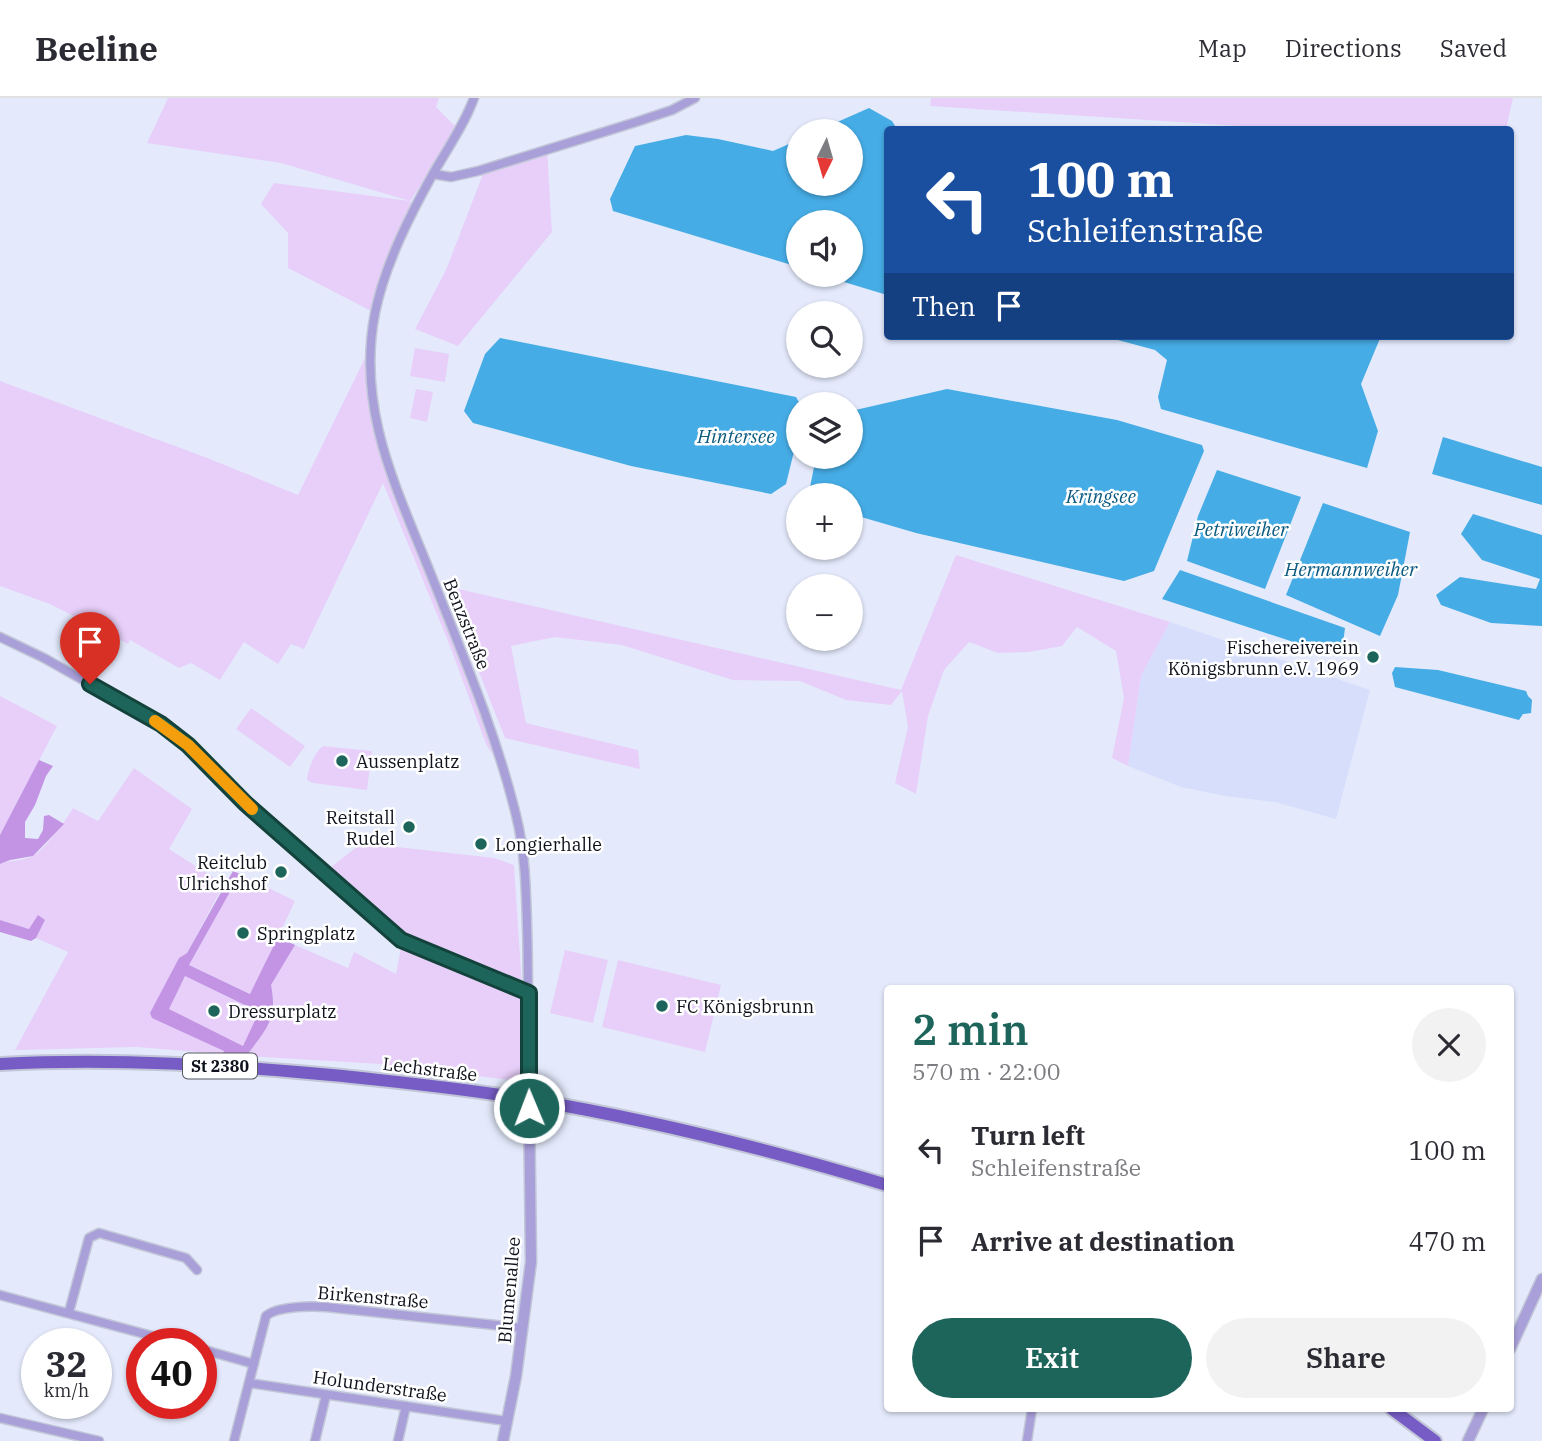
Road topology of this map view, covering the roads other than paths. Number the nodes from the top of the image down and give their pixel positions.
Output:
1 (474, 98) edge
2 (695, 98) edge
3 (433, 174) junction
4 (0, 637) edge
5 (529, 993) junction
6 (0, 1064) edge
7 (529, 1099) junction
8 (884, 1184) edge
9 (197, 1270) dead end
10 (1542, 1279) edge
11 (0, 1295) edge
12 (69, 1312) junction
13 (126, 1328) edge
14 (523, 1328) junction
15 (1514, 1340) edge
16 (217, 1354) edge
17 (254, 1364) junction
18 (249, 1383) junction
19 (326, 1395) junction
20 (406, 1406) junction
21 (1032, 1412) edge
22 (1396, 1412) edge
23 (1482, 1412) edge
24 (0, 1418) edge
25 (506, 1421) junction
26 (99, 1441) edge
27 (234, 1441) edge
28 (315, 1441) edge
29 (398, 1441) edge
30 (502, 1441) edge
31 (1027, 1441) edge
32 (1435, 1441) edge
33 (1468, 1441) edge

1 - 3 street, Benzstraße
2 - 3 street
3 - 5 street, Benzstraße
4 - 5 street
5 - 7 street, Benzstraße
6 - 7 main road, Lechstraße / St 2380
7 - 8 main road, Lechstraße / St 2380
7 - 14 street, Blumenallee
9 - 12 street
10 - 15 street
11 - 12 street
12 - 13 street
14 - 17 street, Birkenstraße
14 - 25 street, Blumenallee
16 - 17 street
17 - 18 street, Birkenstraße
18 - 19 street, Holunderstraße
18 - 27 street, Birkenstraße
19 - 20 street, Holunderstraße
19 - 28 street
20 - 25 street, Holunderstraße
20 - 29 street
21 - 31 street
22 - 32 main road
23 - 33 street
24 - 26 street
25 - 30 street, Blumenallee

